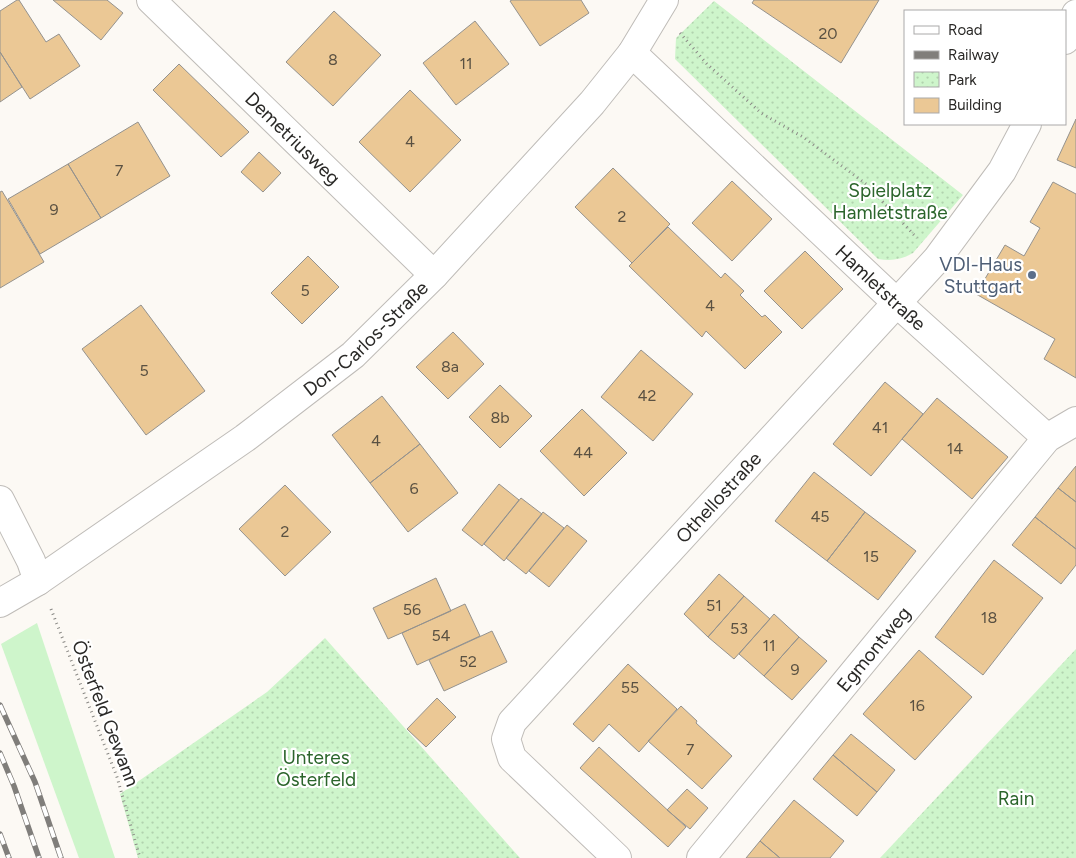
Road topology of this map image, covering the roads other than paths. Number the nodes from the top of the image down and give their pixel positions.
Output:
1 (151, 0) edge
2 (662, 5) edge
3 (1076, 14) edge
4 (1066, 38) edge
5 (632, 53) junction
6 (1026, 125) edge
7 (434, 274) junction
8 (897, 303) junction
9 (1076, 421) edge
10 (1047, 438) junction
11 (0, 500) edge
12 (38, 581) junction
13 (8, 599) edge
14 (616, 858) edge
15 (701, 858) edge

1 - 7 street, Demetriusweg
2 - 5 street, Don-Carlos-Straße
3 - 4 street
5 - 7 street, Don-Carlos-Straße
5 - 8 street, Hamletstraße
6 - 8 street, Othellostraße
7 - 12 street, Don-Carlos-Straße
8 - 10 street, Hamletstraße
8 - 14 street, Othellostraße
9 - 10 street
10 - 15 street, Egmontweg
11 - 12 street
12 - 13 street, Don-Carlos-Straße

